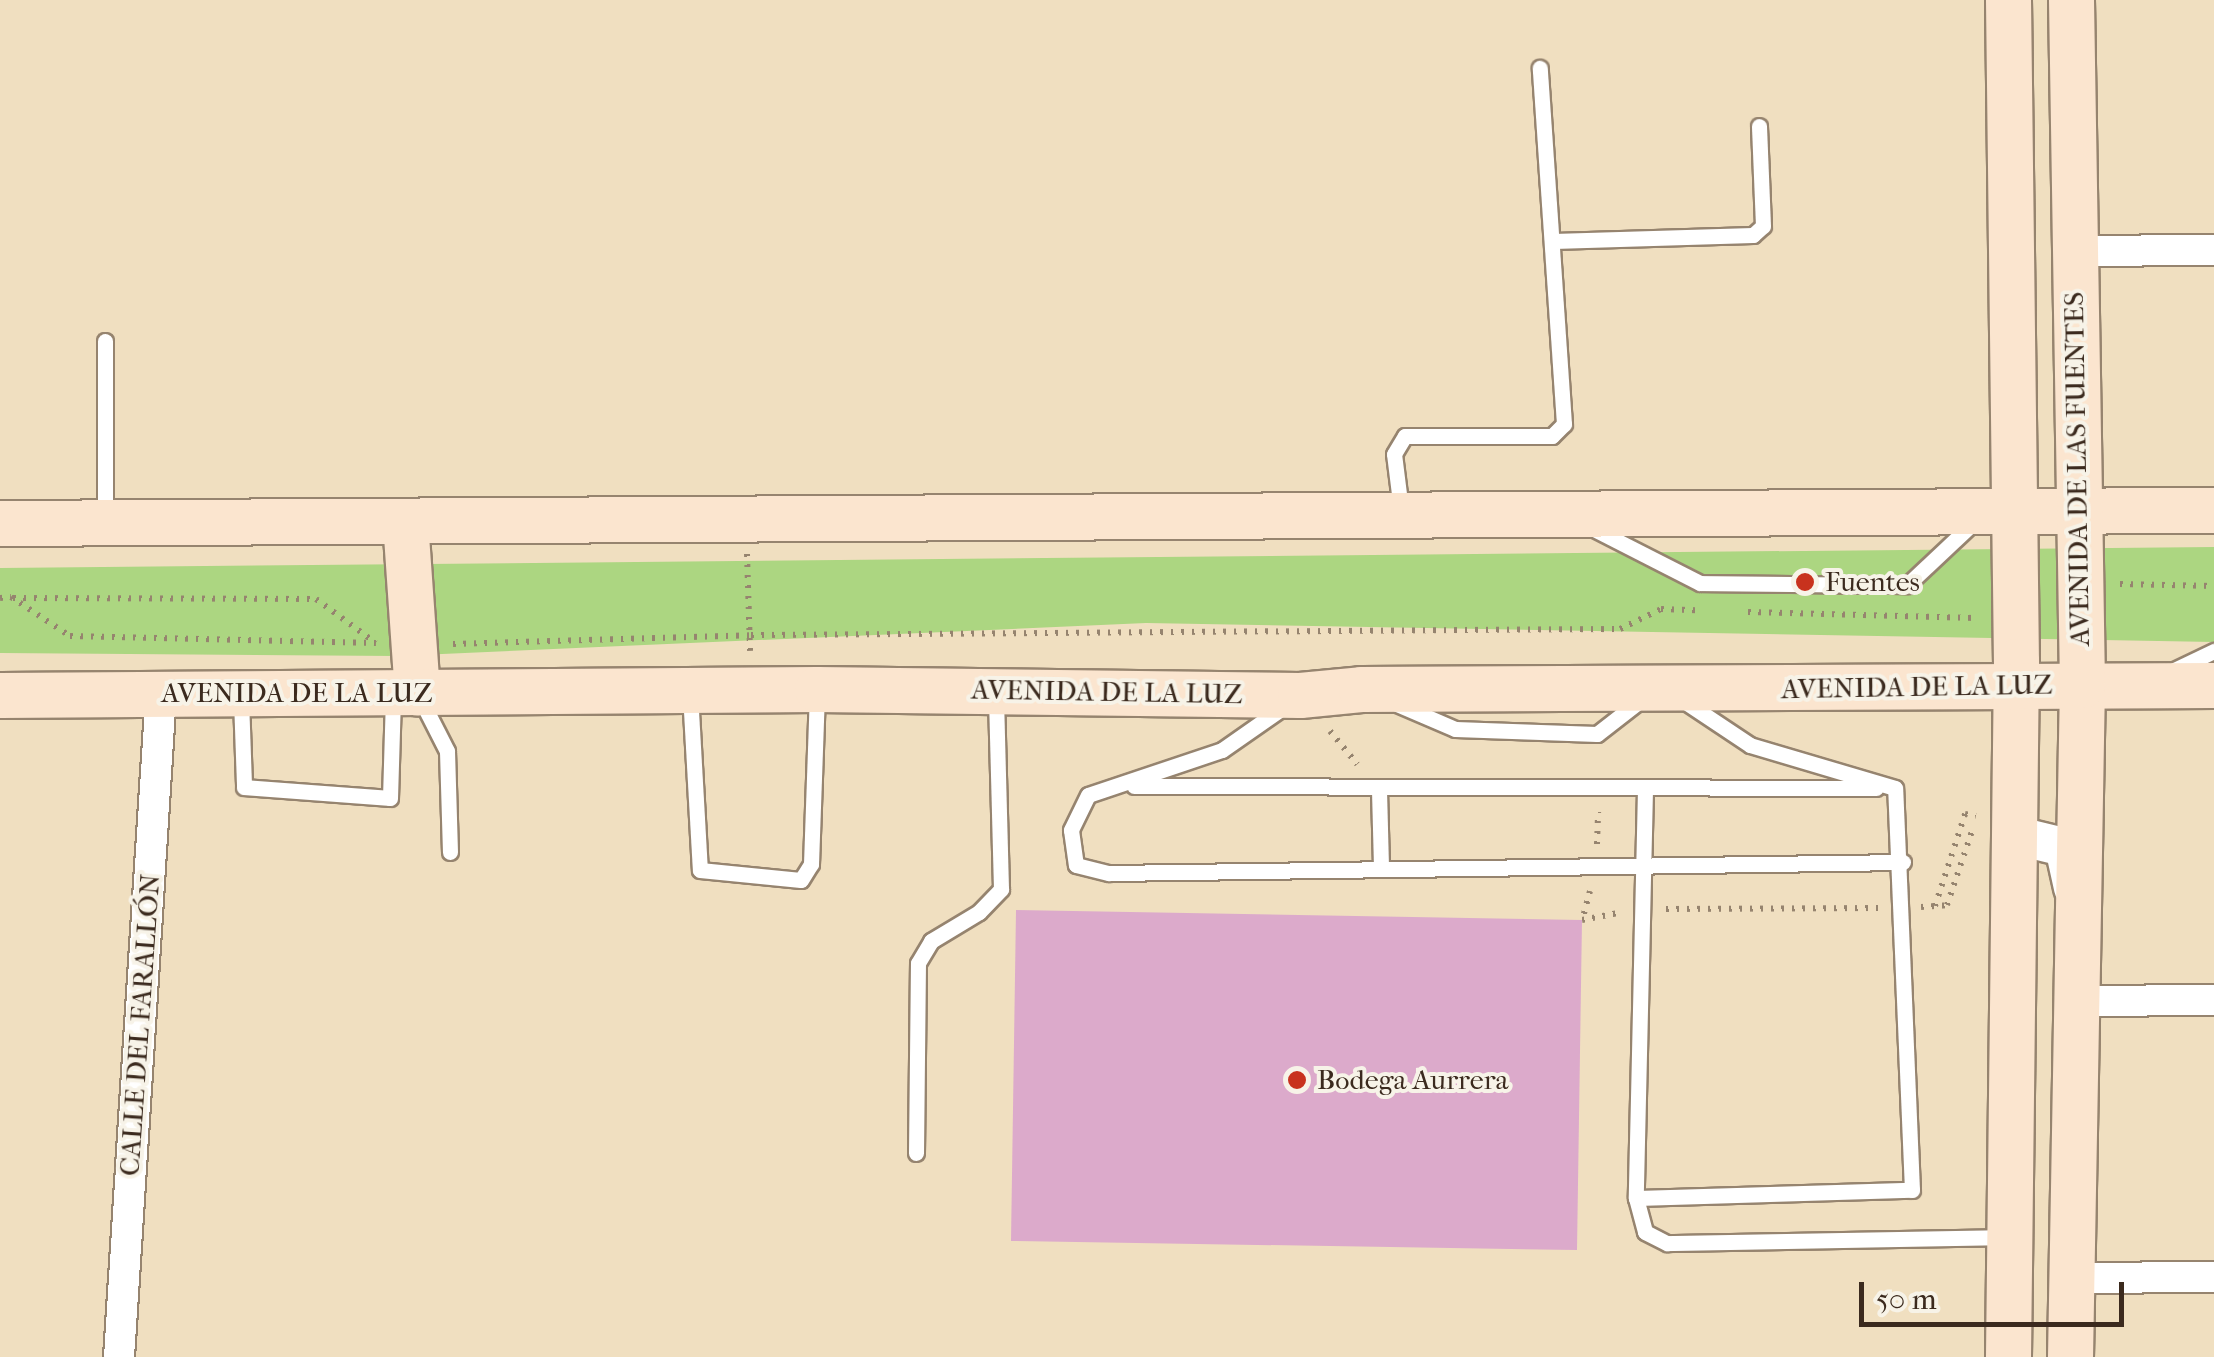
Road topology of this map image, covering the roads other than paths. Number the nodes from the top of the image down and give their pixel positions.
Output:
1 (2008, 0) edge
2 (2070, 0) edge
3 (1540, 68) dead end
4 (1759, 126) dead end
5 (1553, 241) junction
6 (2071, 250) junction
7 (2214, 250) edge
8 (105, 341) dead end
9 (2077, 508) junction
10 (2000, 509) junction
11 (2214, 510) edge
12 (1570, 517) junction
13 (1403, 519) junction
14 (404, 521) junction
15 (0, 523) edge
16 (105, 524) junction
17 (2214, 651) edge
18 (2082, 684) junction
19 (2140, 685) junction
20 (2214, 685) edge
21 (2016, 686) junction
22 (690, 689) junction
23 (817, 689) junction
24 (996, 689) junction
25 (1661, 690) junction
26 (6, 692) edge
27 (405, 692) junction
28 (240, 693) junction
29 (161, 694) junction
30 (1300, 696) junction
31 (1126, 786) junction
32 (1896, 788) junction
33 (1645, 789) junction
34 (1379, 790) junction
35 (2014, 835) junction
36 (450, 852) dead end
37 (1903, 862) junction
38 (1381, 866) junction
39 (1642, 867) junction
40 (2078, 915) junction
41 (2214, 1000) edge
42 (2076, 1001) junction
43 (916, 1153) dead end
44 (1636, 1198) junction
45 (2010, 1237) junction
46 (2214, 1277) edge
47 (2072, 1278) junction
48 (119, 1357) edge
49 (2008, 1357) edge
50 (2070, 1357) edge

1 - 10 main road
2 - 6 main road, AVENIDA DE LAS FUENTES
3 - 5 lane
4 - 5 lane
5 - 13 lane
6 - 7 street
6 - 9 main road, AVENIDA DE LAS FUENTES
8 - 16 lane
9 - 10 main road
9 - 11 main road
9 - 18 main road, AVENIDA DE LAS FUENTES
10 - 12 main road
10 - 12 lane
10 - 21 main road
12 - 13 main road
13 - 14 main road
14 - 16 main road
14 - 27 main road
15 - 16 main road
17 - 19 lane
18 - 19 main road, AVENIDA DE LA LUZ
18 - 21 main road, AVENIDA DE LA LUZ
18 - 40 main road, AVENIDA DE LAS FUENTES
19 - 20 main road, AVENIDA DE LA LUZ
21 - 25 main road, AVENIDA DE LA LUZ
21 - 35 main road
22 - 23 main road, AVENIDA DE LA LUZ
22 - 23 lane
22 - 27 main road, AVENIDA DE LA LUZ
23 - 24 main road, AVENIDA DE LA LUZ
24 - 30 main road, AVENIDA DE LA LUZ
24 - 43 lane
25 - 30 main road, AVENIDA DE LA LUZ
25 - 32 lane
26 - 29 main road, AVENIDA DE LA LUZ
27 - 28 main road, AVENIDA DE LA LUZ
27 - 28 lane
27 - 36 lane
28 - 29 main road, AVENIDA DE LA LUZ
29 - 48 street, CALLE DEL FARALLÓN
30 - 31 lane
31 - 34 lane
31 - 38 lane
32 - 33 lane
32 - 37 lane
33 - 34 lane
33 - 39 lane
34 - 38 lane
35 - 40 street
35 - 45 main road
37 - 39 lane
37 - 44 lane
38 - 39 lane
39 - 44 lane
40 - 42 main road, AVENIDA DE LAS FUENTES
41 - 42 street
42 - 47 main road, AVENIDA DE LAS FUENTES
44 - 45 lane
45 - 49 main road
46 - 47 street
47 - 50 main road, AVENIDA DE LAS FUENTES

